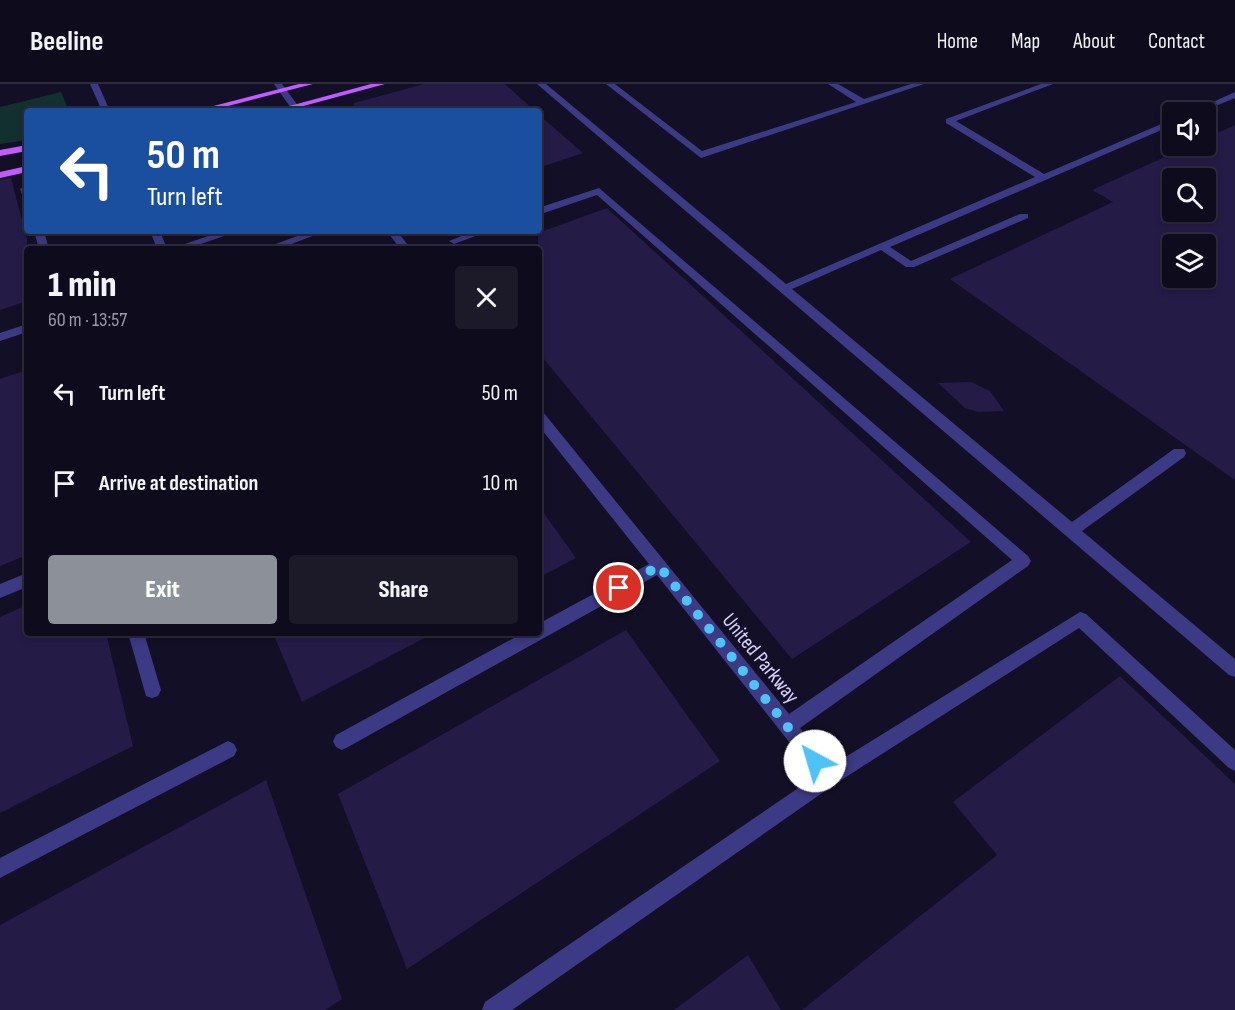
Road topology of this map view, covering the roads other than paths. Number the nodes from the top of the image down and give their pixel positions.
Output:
1 (94, 84) edge
2 (309, 84) edge
3 (381, 84) edge
4 (541, 84) edge
5 (610, 84) edge
6 (832, 84) edge
7 (920, 84) edge
8 (1049, 84) edge
9 (280, 87) edge
10 (1235, 95) edge
11 (863, 102) junction
12 (1216, 103) edge
13 (105, 108) edge
14 (208, 108) edge
15 (295, 108) edge
16 (299, 108) edge
17 (1162, 127) edge
18 (24, 149) edge
19 (0, 153) edge
20 (24, 170) edge
21 (0, 175) edge
22 (1044, 178) junction
23 (542, 211) edge
24 (1024, 216) dead end
25 (224, 234) edge
26 (312, 234) edge
27 (394, 234) edge
28 (475, 234) edge
29 (454, 241) dead end
30 (185, 246) edge
31 (276, 246) edge
32 (404, 246) edge
33 (882, 246) junction
34 (783, 289) junction
35 (24, 329) edge
36 (0, 337) edge
37 (542, 420) edge
38 (1179, 453) dead end
39 (1071, 531) junction
40 (659, 566) junction
41 (24, 581) edge
42 (0, 591) edge
43 (542, 631) edge
44 (137, 636) edge
45 (533, 636) edge
46 (1235, 669) edge
47 (152, 690) dead end
48 (787, 726) junction
49 (342, 741) dead end
50 (228, 750) dead end
51 (1235, 762) edge
52 (829, 778) junction
53 (0, 868) edge
54 (493, 1010) edge

1 - 13 street
2 - 9 main road
3 - 16 main road
4 - 34 street
5 - 11 street
6 - 11 street
7 - 11 street
8 - 22 street
9 - 14 main road
9 - 15 street
10 - 12 street
17 - 22 street
18 - 19 main road
20 - 21 main road
22 - 33 street
23 - 48 street
24 - 33 street
25 - 30 street
26 - 31 street
27 - 32 street
28 - 29 street
33 - 34 street
34 - 39 street
35 - 36 street
37 - 40 street, United Parkway
38 - 39 street
39 - 46 street
40 - 43 street
40 - 48 street, United Parkway
41 - 42 street
44 - 47 street
45 - 49 street
48 - 52 street, United Parkway
50 - 53 street
51 - 52 street
52 - 54 street

